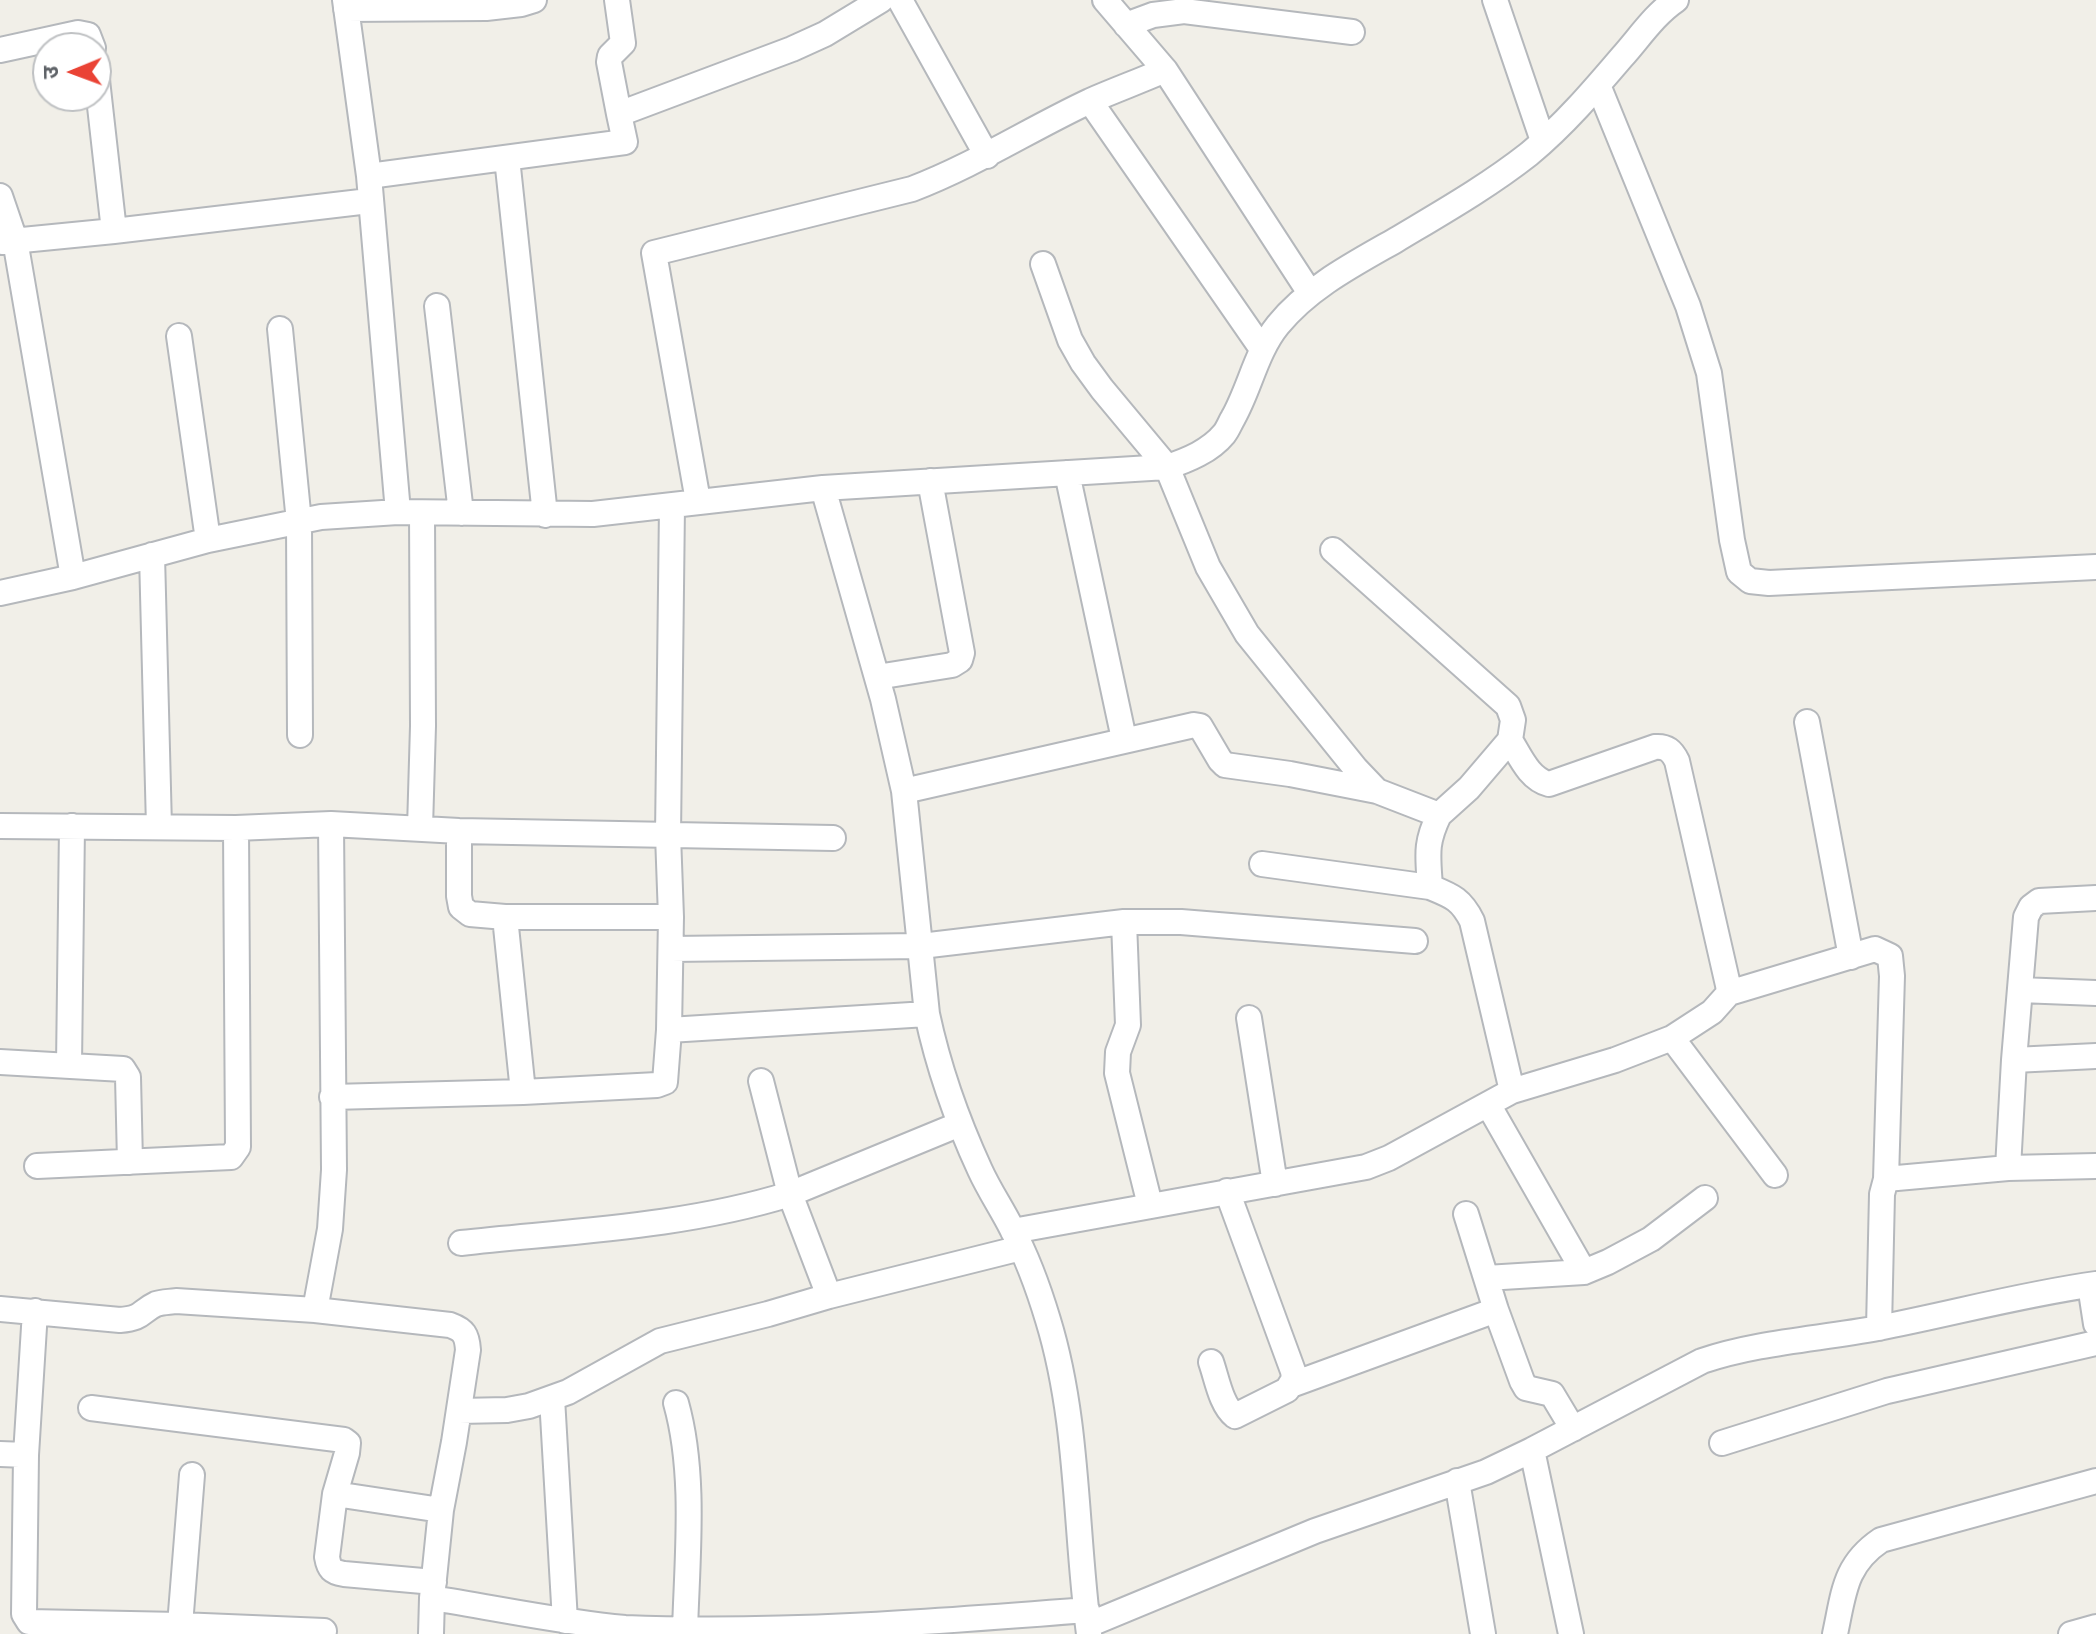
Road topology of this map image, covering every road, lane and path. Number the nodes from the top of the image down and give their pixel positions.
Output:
1 (534, 0) edge
2 (617, 0) edge
3 (1105, 0) edge
4 (1495, 0) edge
5 (884, 1) edge
6 (1670, 2) edge
7 (345, 5) edge
8 (1126, 25) junction
9 (1352, 32) dead end
10 (32, 43) edge
11 (0, 50) edge
12 (1165, 70) junction
13 (1598, 85) junction
14 (1090, 101) junction
15 (101, 112) edge
16 (619, 114) junction
17 (1543, 141) junction
18 (987, 156) junction
19 (507, 158) junction
20 (369, 188) junction
21 (0, 196) edge
22 (114, 231) junction
23 (8, 241) edge
24 (1043, 264) dead end
25 (1310, 293) junction
26 (437, 306) dead end
27 (280, 329) dead end
28 (179, 336) dead end
29 (1262, 349) junction
30 (1167, 467) junction
31 (1067, 473) junction
32 (930, 481) junction
33 (823, 488) junction
34 (698, 501) junction
35 (672, 506) junction
36 (410, 512) junction
37 (461, 513) junction
38 (545, 515) junction
39 (299, 522) junction
40 (208, 540) junction
41 (1333, 550) dead end
42 (152, 555) junction
43 (2096, 567) edge
44 (73, 577) junction
45 (0, 593) edge
46 (877, 677) junction
47 (1807, 722) dead end
48 (300, 735) dead end
49 (1124, 739) junction
50 (1510, 740) junction
51 (904, 791) junction
52 (1377, 791) junction
53 (1439, 815) junction
54 (331, 824) junction
55 (0, 826) edge
56 (72, 826) junction
57 (159, 827) junction
58 (236, 828) junction
59 (420, 828) junction
60 (459, 831) junction
61 (668, 835) junction
62 (833, 838) dead end
63 (1262, 864) dead end
64 (1430, 887) junction
65 (2096, 898) edge
66 (505, 917) junction
67 (671, 917) junction
68 (1124, 922) junction
69 (1415, 941) dead end
70 (921, 946) junction
71 (671, 949) junction
72 (1851, 957) junction
73 (2020, 990) junction
74 (2096, 993) edge
75 (1726, 996) junction
76 (927, 1014) junction
77 (1249, 1018) dead end
78 (669, 1030) junction
79 (1672, 1038) junction
80 (2096, 1056) edge
81 (2014, 1060) junction
82 (0, 1062) edge
83 (69, 1065) junction
84 (761, 1081) dead end
85 (1512, 1091) junction
86 (523, 1092) junction
87 (332, 1097) junction
88 (1489, 1106) junction
89 (960, 1124) junction
90 (130, 1162) junction
91 (37, 1166) dead end
92 (2096, 1166) edge
93 (2008, 1168) junction
94 (1775, 1175) dead end
95 (1886, 1179) junction
96 (1275, 1184) junction
97 (1227, 1191) junction
98 (790, 1194) junction
99 (1705, 1198) dead end
100 (1150, 1205) junction
101 (1466, 1214) dead end
102 (1017, 1240) junction
103 (461, 1243) dead end
104 (1584, 1272) junction
105 (1486, 1278) junction
106 (2093, 1284) edge
107 (829, 1296) junction
108 (0, 1309) edge
109 (315, 1310) junction
110 (1496, 1310) junction
111 (35, 1311) junction
112 (2096, 1324) edge
113 (1879, 1328) junction
114 (2096, 1343) edge
115 (1211, 1362) dead end
116 (1291, 1385) junction
117 (552, 1398) junction
118 (676, 1403) dead end
119 (91, 1408) dead end
120 (459, 1411) junction
121 (1573, 1429) junction
122 (1722, 1443) dead end
123 (1532, 1450) junction
124 (0, 1454) edge
125 (26, 1455) junction
126 (192, 1475) dead end
127 (1457, 1481) junction
128 (2096, 1481) edge
129 (335, 1494) junction
130 (441, 1510) junction
131 (12, 1574) edge
132 (433, 1590) junction
133 (565, 1621) junction
134 (1088, 1623) edge
135 (180, 1625) junction
136 (2096, 1627) edge
137 (224, 1630) edge
138 (324, 1631) dead end
139 (685, 1631) junction
140 (431, 1634) edge
141 (1483, 1634) edge
142 (1571, 1634) edge
143 (1835, 1634) edge
144 (2071, 1634) edge

1 - 7 street
2 - 16 street
3 - 8 street
4 - 17 street
5 - 16 street
5 - 18 street
6 - 13 street
7 - 20 street
8 - 9 street
8 - 12 street
10 - 11 street
12 - 14 street
12 - 25 street
13 - 17 street
13 - 43 street
14 - 18 street
14 - 29 street
15 - 22 street
16 - 19 street
17 - 25 street
18 - 34 street
19 - 20 street
19 - 38 street
20 - 22 street
20 - 36 street
21 - 23 street
22 - 23 street
23 - 44 street
24 - 30 street
25 - 29 street
26 - 37 street
27 - 39 street
28 - 40 street
29 - 30 street
30 - 31 street
30 - 52 street
31 - 32 street
31 - 49 street
32 - 33 street
32 - 46 street
33 - 34 street
33 - 46 street
34 - 35 street
35 - 38 street
35 - 61 street
36 - 37 street
36 - 39 street
36 - 59 street
37 - 38 street
39 - 40 street
39 - 48 street
40 - 42 street
41 - 50 street
42 - 44 street
42 - 57 street
44 - 45 street
46 - 51 street
47 - 72 street
49 - 51 street
49 - 52 street
50 - 53 street
50 - 75 street
51 - 70 street
52 - 53 street
53 - 64 street
54 - 58 street
54 - 59 street
54 - 87 street
55 - 56 street
56 - 57 street
56 - 83 street
57 - 58 street
58 - 90 street
59 - 60 street
60 - 61 street
60 - 66 street
61 - 62 street
61 - 67 street
63 - 64 street
64 - 85 street
65 - 73 street
66 - 67 street
66 - 86 street
67 - 71 street
68 - 69 street
68 - 70 street
68 - 100 street
70 - 71 street
70 - 76 street
71 - 78 street
72 - 75 street
72 - 95 street
73 - 74 street
73 - 81 street
75 - 79 street
76 - 78 street
76 - 89 street
77 - 96 street
78 - 86 street
79 - 85 street
79 - 94 street
80 - 81 street
81 - 93 street
82 - 83 street
83 - 90 street
84 - 98 street
85 - 88 street
86 - 87 street
87 - 109 street
88 - 96 street
88 - 104 street
89 - 98 street
89 - 102 street
90 - 91 street
92 - 93 street
93 - 95 street
95 - 113 street
96 - 97 street
97 - 100 street
97 - 116 street
98 - 103 street
98 - 107 street
99 - 104 street
100 - 102 street
101 - 105 street
102 - 107 street
102 - 134 street
104 - 105 street
105 - 110 street
106 - 112 street
106 - 113 street
107 - 117 street
108 - 111 street
109 - 111 street
109 - 120 street
110 - 116 street
110 - 121 street
111 - 125 street
113 - 121 street
114 - 122 street
115 - 116 street
117 - 120 street
117 - 133 street
118 - 139 street
119 - 129 street
120 - 130 street
121 - 123 street
123 - 127 street
123 - 142 street
124 - 125 street
125 - 131 street
126 - 135 street
127 - 134 street
127 - 141 street
128 - 143 street
129 - 130 street
129 - 132 street
130 - 132 street
131 - 135 street
132 - 133 street
132 - 140 street
133 - 139 street
134 - 139 street
135 - 137 street
136 - 144 street
137 - 138 street

